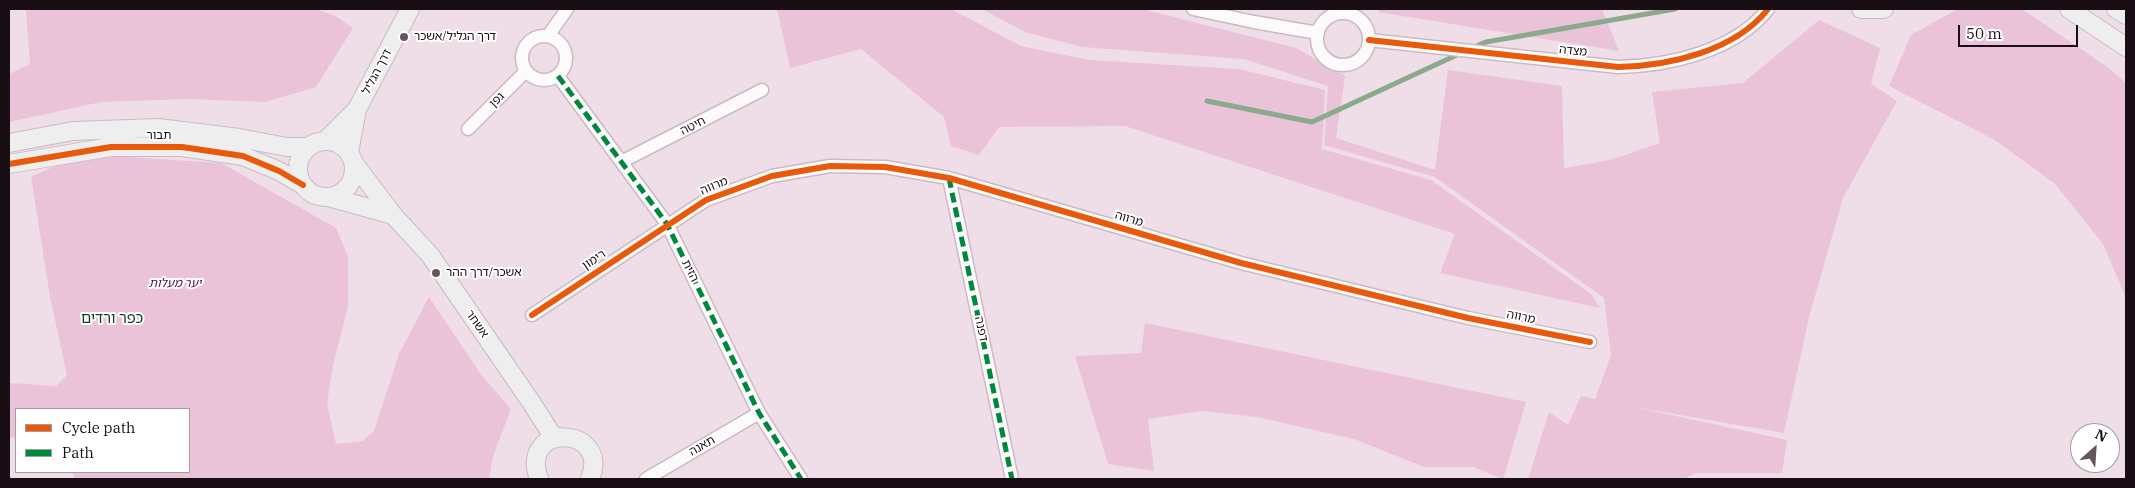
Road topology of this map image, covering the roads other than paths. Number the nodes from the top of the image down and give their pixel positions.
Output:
1 (410, 9) edge
2 (567, 9) edge
3 (1193, 9) edge
4 (1777, 9) edge
5 (1861, 9) edge
6 (1884, 9) edge
7 (2069, 9) edge
8 (2116, 9) edge
9 (1349, 11) edge
10 (1766, 12) edge
11 (2126, 15) edge
12 (1318, 33) junction
13 (548, 36) junction
14 (1369, 40) junction
15 (2126, 47) edge
16 (526, 71) junction
17 (558, 76) junction
18 (762, 90) dead end
19 (358, 109) junction
20 (468, 129) dead end
21 (325, 141) junction
22 (9, 143) edge
23 (308, 147) junction
24 (351, 158) junction
25 (623, 161) junction
26 (9, 164) edge
27 (949, 178) junction
28 (303, 185) junction
29 (329, 197) junction
30 (394, 216) junction
31 (667, 224) junction
32 (532, 314) dead end
33 (1590, 342) dead end
34 (759, 413) junction
35 (554, 438) junction
36 (593, 476) edge
37 (538, 479) edge
38 (646, 479) edge
39 (801, 479) edge
40 (1012, 479) edge

1 - 19 street, דרך הגליל
2 - 13 street
3 - 12 street
4 - 10 street, מצדה
5 - 6 street
7 - 15 street
8 - 11 street
9 - 12 street
9 - 14 street
10 - 14 street, מצדה
12 - 14 street
13 - 16 street
13 - 17 street
16 - 17 street
16 - 20 street, גפן
17 - 25 street, הזית
18 - 25 street, חיטה
19 - 21 street, דרך הגליל
19 - 24 street, דרך הגליל
21 - 23 street
21 - 24 street
22 - 23 street, תבור
23 - 28 street
24 - 29 street
24 - 30 street, אשחר
25 - 31 street, הזית
26 - 28 street, תבור
27 - 31 street, מרווה
27 - 33 street, מרווה
27 - 40 street, דפנה
28 - 29 street
29 - 30 street
30 - 35 street, אשחר
31 - 32 street, רימון
31 - 34 street, הזית
34 - 38 street, תאנה
34 - 39 street, הזית
35 - 36 street
35 - 37 street

